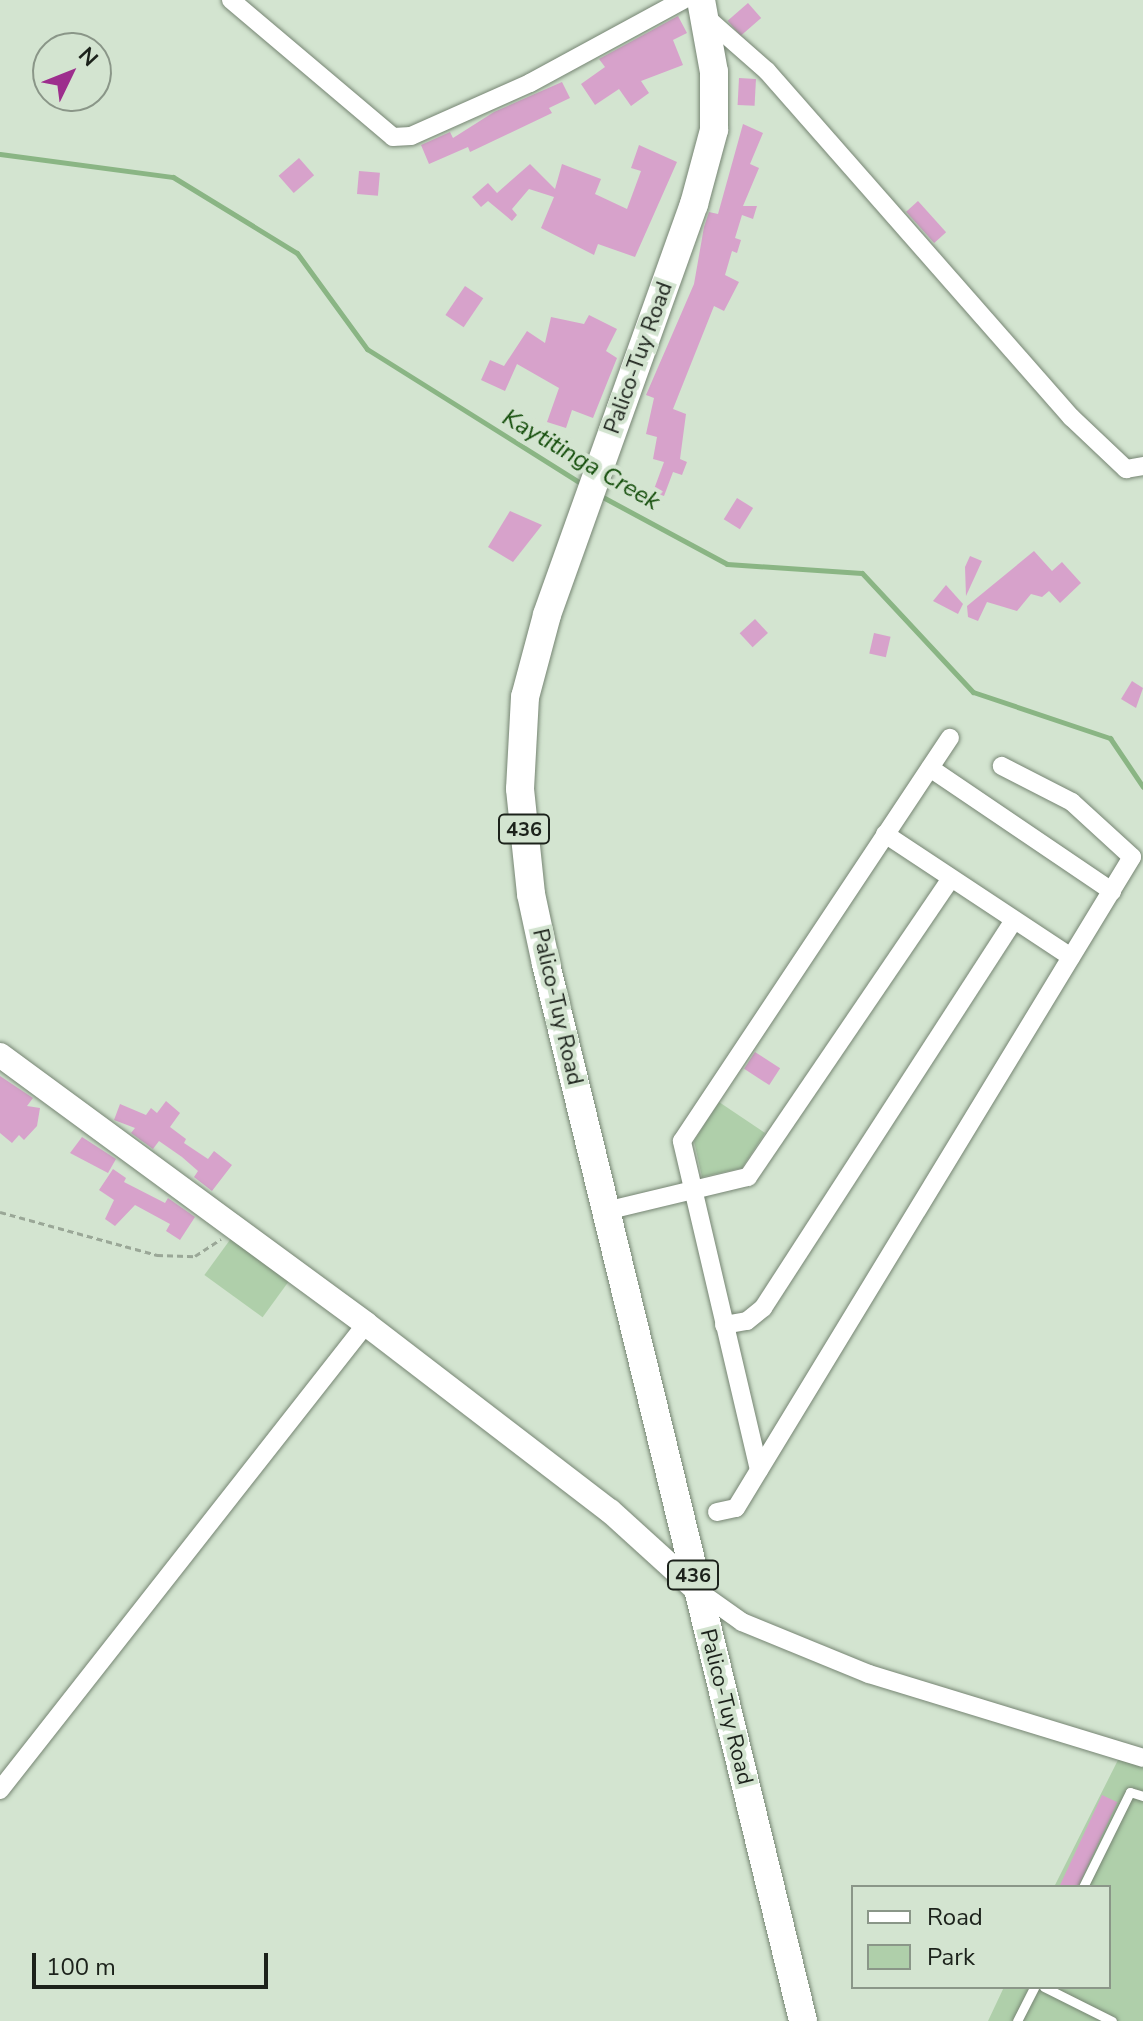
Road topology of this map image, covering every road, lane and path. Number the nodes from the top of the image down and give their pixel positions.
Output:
1 (231, 0) edge
2 (683, 0) edge
3 (704, 9) edge
4 (1143, 466) edge
5 (950, 738) dead end
6 (1002, 766) dead end
7 (930, 768) junction
8 (885, 834) junction
9 (951, 878) junction
10 (1112, 891) junction
11 (1014, 920) junction
12 (1071, 957) junction
13 (0, 1055) edge
14 (692, 1192) junction
15 (606, 1211) junction
16 (0, 1212) edge
17 (237, 1228) junction
18 (366, 1324) junction
19 (724, 1325) junction
20 (759, 1470) junction
21 (717, 1512) dead end
22 (697, 1590) junction
23 (1143, 1758) edge
24 (0, 1790) edge
25 (1143, 1796) edge
26 (1084, 1885) edge
27 (1033, 1989) edge
28 (1048, 1989) edge
29 (803, 2021) edge
30 (1017, 2021) edge
31 (1112, 2021) edge

1 - 2 street
3 - 4 street
3 - 15 main road, Palico-Tuy Road / 436
5 - 7 street
6 - 10 street
7 - 8 street
7 - 10 street
8 - 9 street
8 - 14 street
9 - 11 street
9 - 14 street
10 - 12 street
11 - 12 street
11 - 19 street
12 - 20 street
13 - 17 street
14 - 15 street
14 - 19 street
15 - 22 main road, Palico-Tuy Road / 436
16 - 17 path
17 - 18 street
18 - 22 street
18 - 24 street
19 - 20 street
20 - 21 street
22 - 23 street
22 - 29 main road, Palico-Tuy Road / 436
25 - 26 lane
27 - 30 lane
28 - 31 lane

